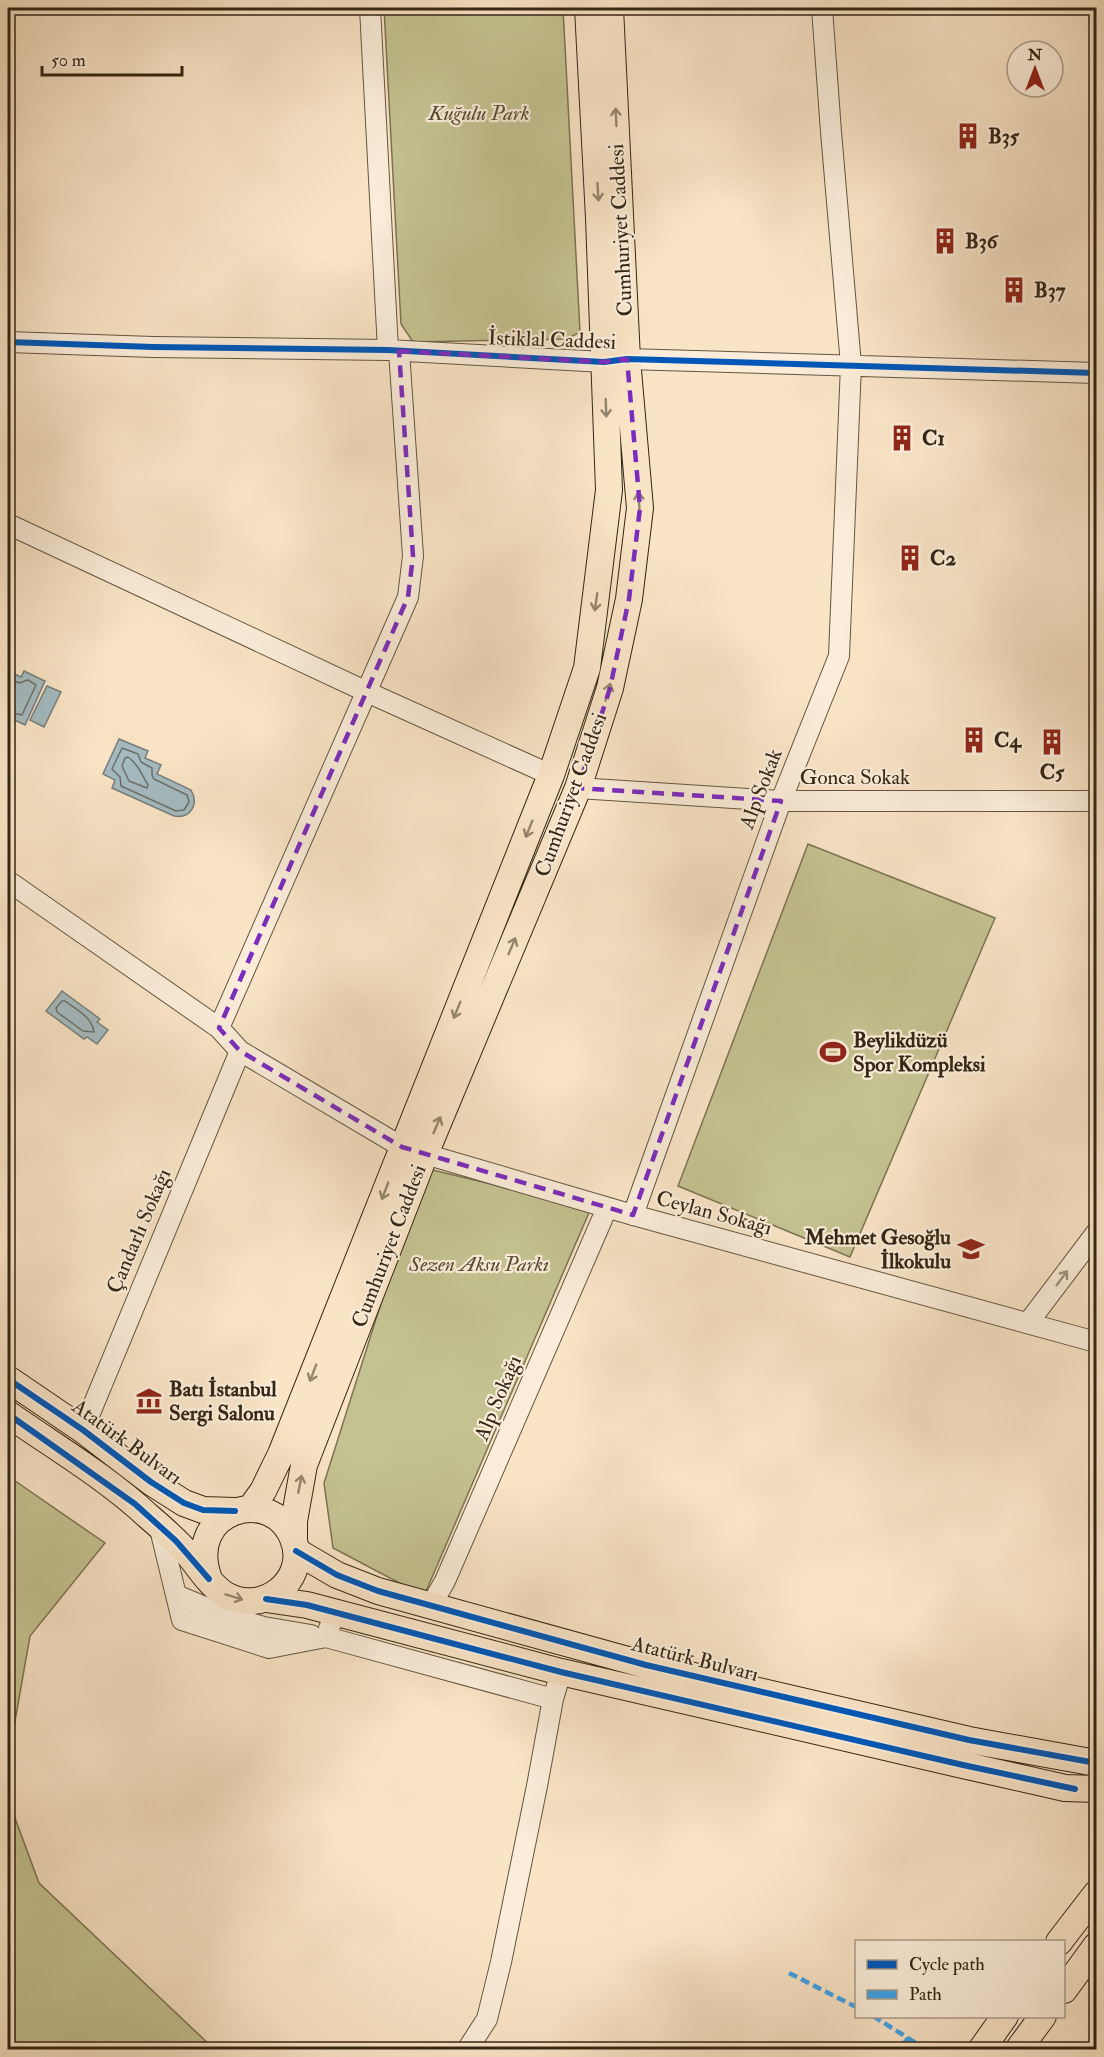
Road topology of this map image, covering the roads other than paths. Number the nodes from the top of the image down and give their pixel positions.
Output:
1 (370, 8) edge
2 (588, 8) edge
3 (610, 8) edge
4 (822, 8) edge
5 (8, 342) edge
6 (394, 350) junction
7 (616, 360) junction
8 (851, 365) junction
9 (1096, 373) edge
10 (8, 524) edge
11 (367, 692) junction
12 (551, 775) junction
13 (578, 788) junction
14 (781, 801) junction
15 (1096, 801) edge
16 (8, 881) edge
17 (219, 1028) junction
18 (240, 1051) junction
19 (413, 1151) junction
20 (607, 1208) junction
21 (633, 1215) junction
22 (1096, 1233) edge
23 (1029, 1323) junction
24 (1096, 1342) edge
25 (8, 1379) edge
26 (8, 1414) edge
27 (82, 1430) junction
28 (242, 1510) junction
29 (159, 1525) junction
30 (295, 1546) junction
31 (209, 1578) junction
32 (266, 1599) junction
33 (430, 1606) junction
34 (335, 1612) junction
35 (326, 1637) junction
36 (561, 1672) junction
37 (553, 1699) junction
38 (1095, 1762) edge
39 (1089, 1791) edge
40 (1096, 1893) edge
41 (1060, 1940) edge
42 (1096, 1946) edge
43 (1065, 1989) edge
44 (1004, 2018) edge
45 (1041, 2018) edge
46 (467, 2049) edge
47 (981, 2049) edge
48 (1018, 2049) edge

1 - 6 street
2 -> 7 main road, Cumhuriyet Caddesi
7 -> 3 main road, Cumhuriyet Caddesi
4 - 8 street, Alp Sokak
5 - 6 street, İstiklal Caddesi
6 - 7 street, İstiklal Caddesi
6 - 11 street
7 - 8 street, İstiklal Caddesi
7 -> 12 main road, Cumhuriyet Caddesi
13 -> 7 main road, Cumhuriyet Caddesi
8 - 9 street, İstiklal Caddesi
8 - 14 street, Alp Sokak
10 - 11 street
11 - 12 street
11 - 17 street
12 - 13 main road
12 -> 19 main road, Cumhuriyet Caddesi
13 - 14 street, Gonca Sokak
19 -> 13 main road, Cumhuriyet Caddesi
14 - 15 street, Gonca Sokak
14 - 21 street, Alp Sokak
16 - 17 street, Ceylan Sokağı
17 - 18 street, Ceylan Sokağı
18 - 19 street, Ceylan Sokağı
18 - 27 street, Çandarlı Sokağı
19 - 20 street, Ceylan Sokağı
19 -> 28 main road, Cumhuriyet Caddesi
30 -> 19 main road, Cumhuriyet Caddesi
20 - 21 street, Ceylan Sokağı
20 - 33 street, Alp Sokağı
21 - 23 street, Ceylan Sokağı
23 -> 22 street
23 - 24 street, Ceylan Sokağı
25 - 27 main road, Atatürk Bulvarı
26 - 29 main road
27 - 28 main road, Atatürk Bulvarı
28 - 30 main road
28 - 31 main road
29 - 31 main road
29 - 35 street
30 - 32 main road
30 - 33 main road, Atatürk Bulvarı
31 -> 32 main road
32 - 34 main road, Atatürk Bulvarı
33 - 38 main road, Atatürk Bulvarı
34 - 35 street
34 - 36 main road, Atatürk Bulvarı
35 - 37 street
36 - 37 street
36 - 39 main road, Atatürk Bulvarı
37 - 46 street
40 - 41 main road
42 - 43 main road
44 - 47 main road
45 - 48 main road

